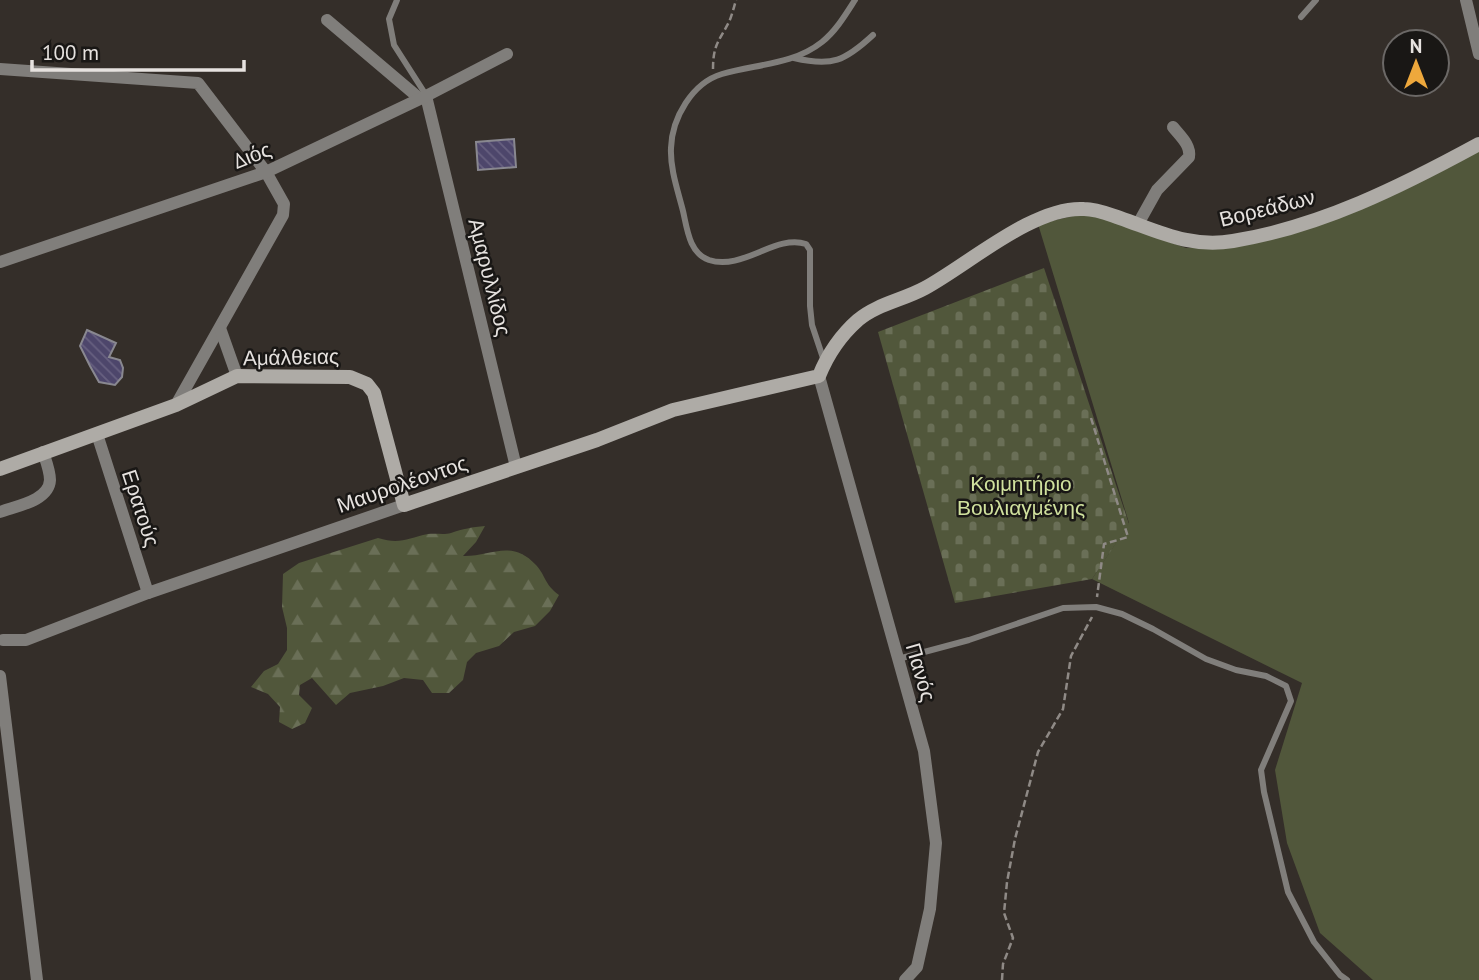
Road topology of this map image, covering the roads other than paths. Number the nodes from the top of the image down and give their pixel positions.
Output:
1 (397, 0) edge
2 (855, 0) edge
3 (1316, 0) edge
4 (1466, 0) edge
5 (1301, 17) dead end
6 (327, 20) dead end
7 (873, 35) dead end
8 (507, 54) dead end
9 (1479, 54) edge
10 (794, 58) junction
11 (0, 69) edge
12 (422, 97) junction
13 (1173, 127) dead end
14 (1479, 144) edge
15 (266, 172) junction
16 (1138, 224) junction
17 (0, 262) edge
18 (220, 328) junction
19 (822, 369) junction
20 (237, 376) junction
21 (176, 405) junction
22 (97, 435) junction
23 (43, 452) junction
24 (516, 467) junction
25 (0, 469) edge
26 (404, 505) junction
27 (0, 512) edge
28 (148, 593) junction
29 (1, 643) edge
30 (898, 659) junction
31 (0, 676) edge
32 (37, 980) edge
33 (905, 980) edge
34 (1347, 980) edge

1 - 12 lane
2 - 10 lane
3 - 5 lane
4 - 9 street
6 - 12 street
7 - 10 lane
8 - 12 street, Διός
10 - 19 lane
11 - 15 street
12 - 15 street, Διός
12 - 24 street, Αμαρυλλίδος
13 - 16 street
14 - 16 street, Βορεάδων
15 - 17 street, Διός
15 - 18 street
16 - 19 street, Βορεάδων
18 - 20 street
18 - 21 street
19 - 24 street, Μαυρολέοντος
19 - 30 street, Πανός
20 - 21 street, Αμάλθειας
20 - 26 street, Αμάλθειας
21 - 22 street, Αμάλθειας
22 - 23 street, Αμάλθειας
22 - 28 street, Ερατούς
23 - 25 street, Αμάλθειας
23 - 27 street
24 - 26 street, Μαυρολέοντος
26 - 28 street, Μαυρολέοντος
28 - 29 street, Μαυρολέοντος
30 - 33 street, Πανός
30 - 34 lane
31 - 32 street

